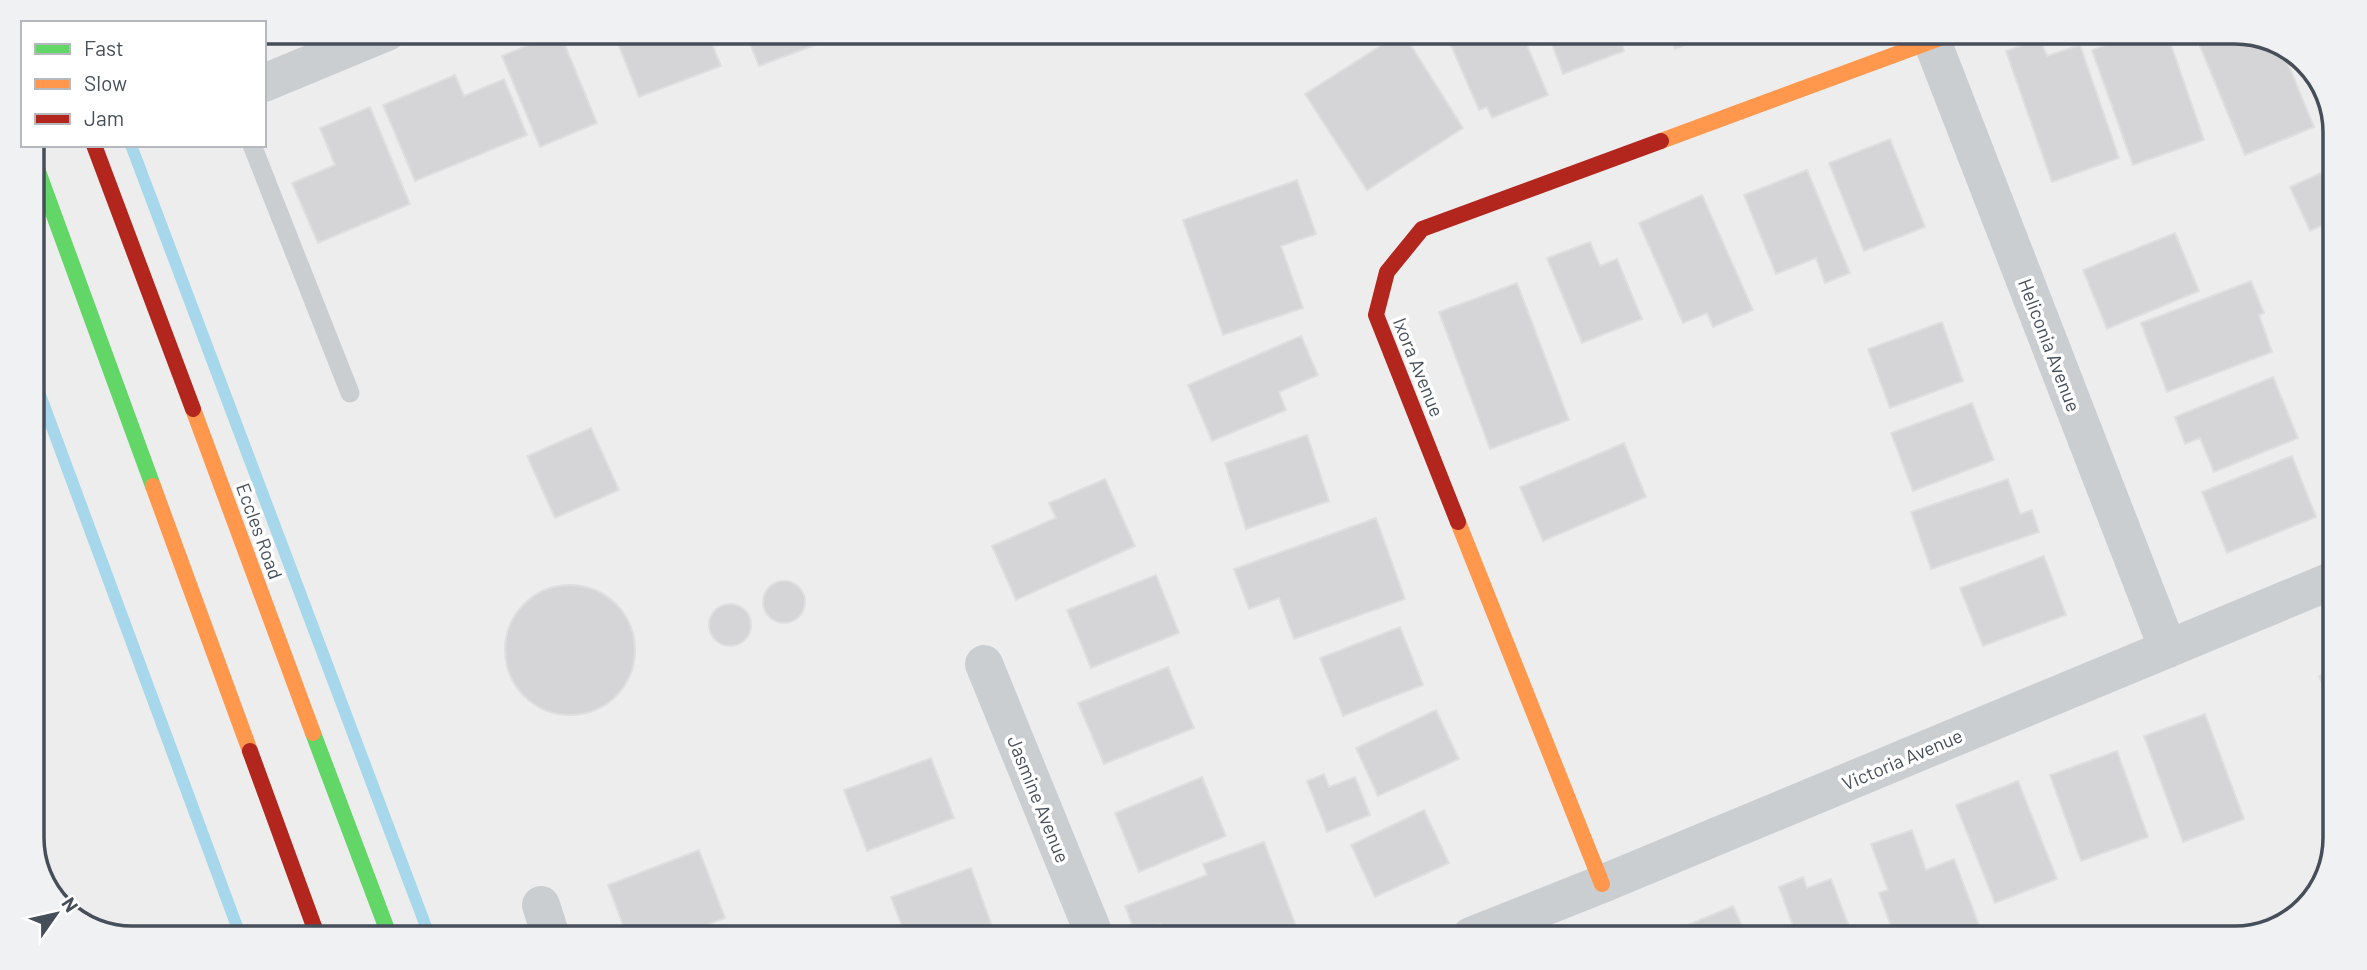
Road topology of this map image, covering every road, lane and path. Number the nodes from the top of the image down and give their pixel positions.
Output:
1 (358, 44) edge
2 (1925, 44) edge
3 (1938, 44) edge
4 (266, 82) edge
5 (95, 147) edge
6 (253, 147) edge
7 (44, 188) edge
8 (349, 393) dead end
9 (2323, 584) edge
10 (2168, 649) junction
11 (984, 664) dead end
12 (1602, 884) junction
13 (314, 926) edge
14 (386, 926) edge
15 (1091, 926) edge
16 (1496, 926) edge

1 - 4 street
2 - 12 street, Ixora Avenue
3 - 10 street, Heliconia Avenue
5 - 14 street, Eccles Road
6 - 8 lane
7 - 13 street
9 - 10 street, Victoria Avenue
10 - 12 street, Victoria Avenue
11 - 15 street, Jasmine Avenue
12 - 16 street, Victoria Avenue

